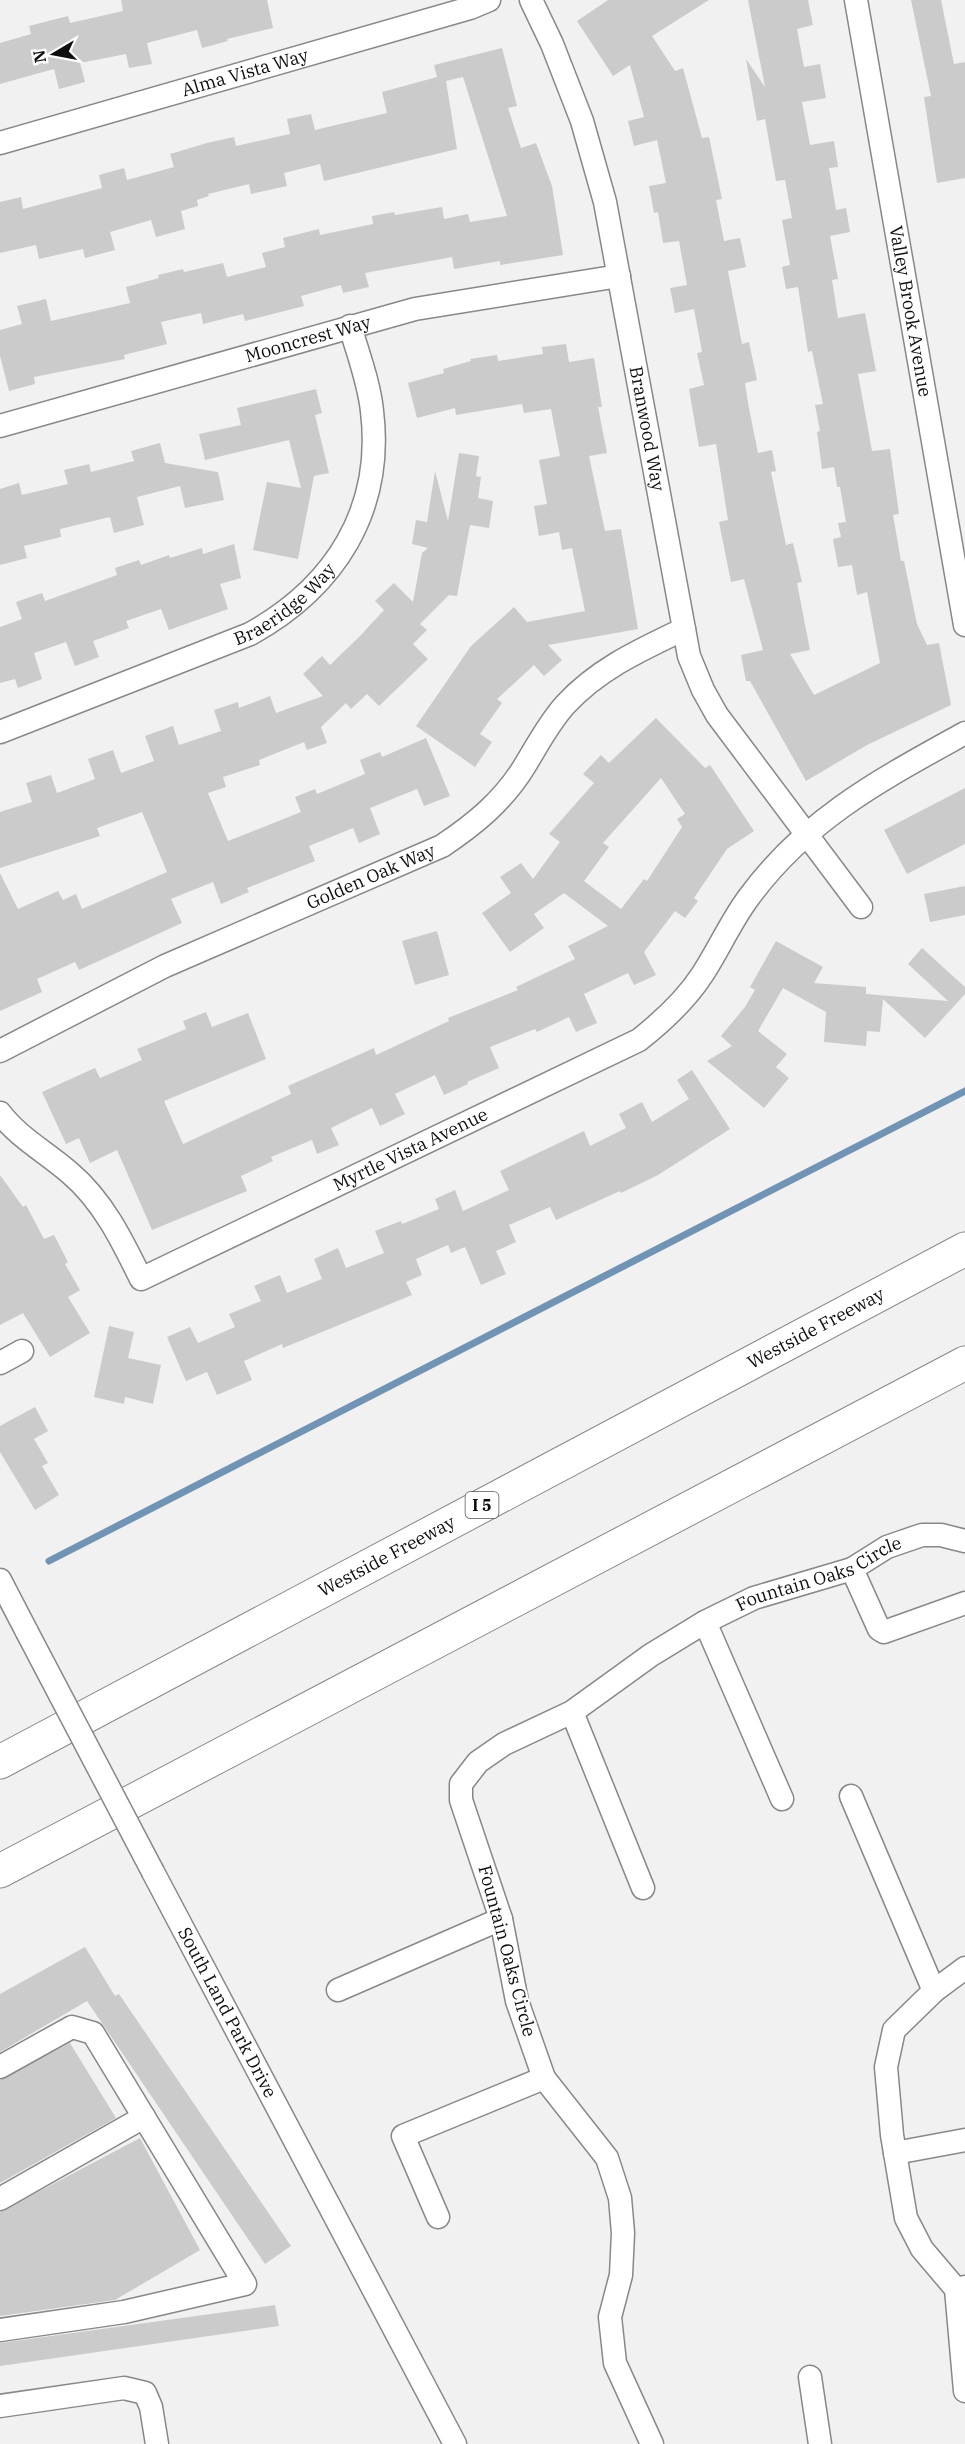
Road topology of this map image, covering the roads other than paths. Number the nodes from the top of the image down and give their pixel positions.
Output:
1 (489, 0) edge
2 (531, 0) edge
3 (856, 0) edge
4 (0, 143) edge
5 (619, 276) junction
6 (350, 326) junction
7 (0, 426) edge
8 (965, 625) edge
9 (684, 629) junction
10 (0, 732) edge
11 (965, 733) edge
12 (805, 834) junction
13 (861, 907) dead end
14 (0, 1051) edge
15 (0, 1113) edge
16 (965, 1249) edge
17 (22, 1351) dead end
18 (0, 1363) edge
19 (965, 1363) edge
20 (965, 1541) edge
21 (852, 1569) junction
22 (0, 1580) edge
23 (965, 1603) edge
24 (705, 1622) junction
25 (572, 1712) junction
26 (0, 1762) edge
27 (851, 1796) dead end
28 (782, 1799) dead end
29 (0, 1871) edge
30 (644, 1888) dead end
31 (501, 1919) junction
32 (965, 1968) edge
33 (338, 1990) dead end
34 (934, 1991) junction
35 (0, 2067) edge
36 (544, 2078) junction
37 (144, 2117) junction
38 (965, 2140) edge
39 (895, 2153) junction
40 (0, 2199) edge
41 (438, 2217) dead end
42 (960, 2288) edge
43 (0, 2330) edge
44 (810, 2377) dead end
45 (965, 2391) edge
46 (0, 2406) edge
47 (157, 2444) edge
48 (455, 2444) edge
49 (652, 2444) edge
50 (820, 2444) edge

1 - 4 street, Alma Vista Way
2 - 5 street, Branwood Way
3 - 8 street, Valley Brook Avenue
5 - 6 street, Mooncrest Way
5 - 9 street, Branwood Way
6 - 7 street, Mooncrest Way
6 - 10 street, Braeridge Way
9 - 12 street, Branwood Way
9 - 14 street, Golden Oak Way
11 - 12 street, Myrtle Vista Avenue
12 - 13 street
12 - 15 street, Myrtle Vista Avenue
16 - 26 highway, Westside Freeway / I 5
17 - 18 street
19 - 29 highway
20 - 21 street, Fountain Oaks Circle
21 - 23 street
21 - 24 street, Fountain Oaks Circle
22 - 48 street, South Land Park Drive, bridge
24 - 25 street, Fountain Oaks Circle
24 - 28 street
25 - 30 street
25 - 31 street, Fountain Oaks Circle
27 - 34 street
31 - 33 street
31 - 36 street, Fountain Oaks Circle
32 - 34 street
34 - 39 street
35 - 37 street
36 - 41 street
36 - 49 street, Fountain Oaks Circle
37 - 40 street
37 - 43 street
38 - 39 street
39 - 42 street
42 - 45 street
44 - 50 street
46 - 47 street

